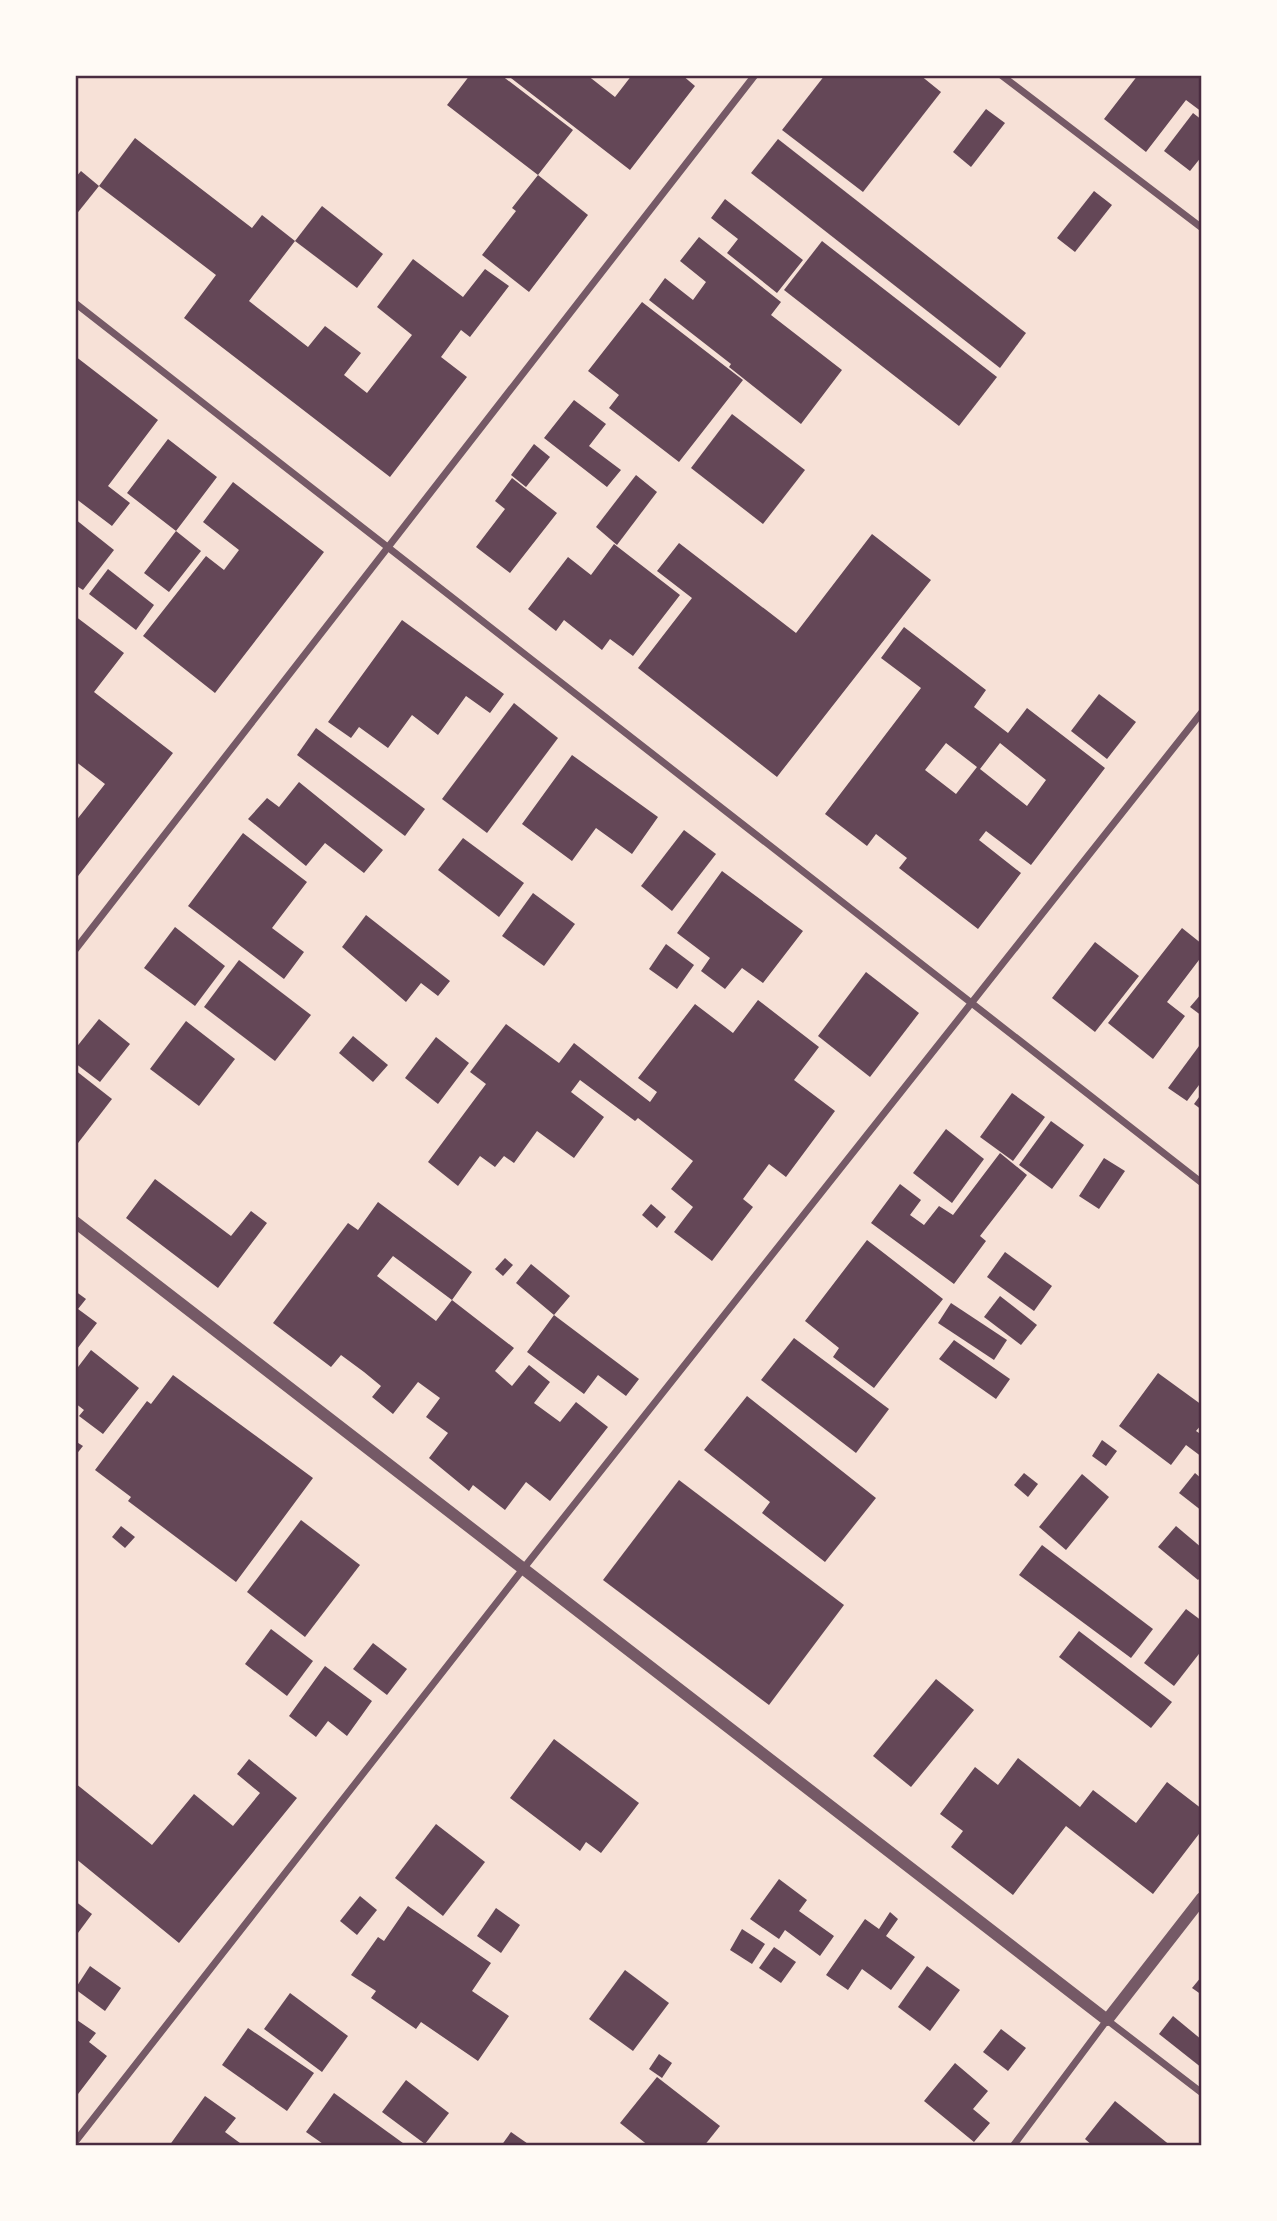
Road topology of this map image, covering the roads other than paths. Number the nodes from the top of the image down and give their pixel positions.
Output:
1 (755, 75) edge
2 (1001, 75) edge
3 (1202, 228) edge
4 (75, 303) edge
5 (388, 547) junction
6 (1202, 712) edge
7 (75, 950) edge
8 (971, 1003) junction
9 (1202, 1183) edge
10 (75, 1222) edge
11 (523, 1569) junction
12 (1202, 1898) edge
13 (1107, 2020) junction
14 (1202, 2094) edge
15 (75, 2142) edge
16 (1013, 2146) edge

1 - 5 street
2 - 3 street
4 - 5 street
5 - 7 street
5 - 8 street
6 - 8 street
8 - 9 street
8 - 11 street
10 - 11 street
11 - 13 street
11 - 15 street
12 - 13 street
13 - 14 street
13 - 16 street

